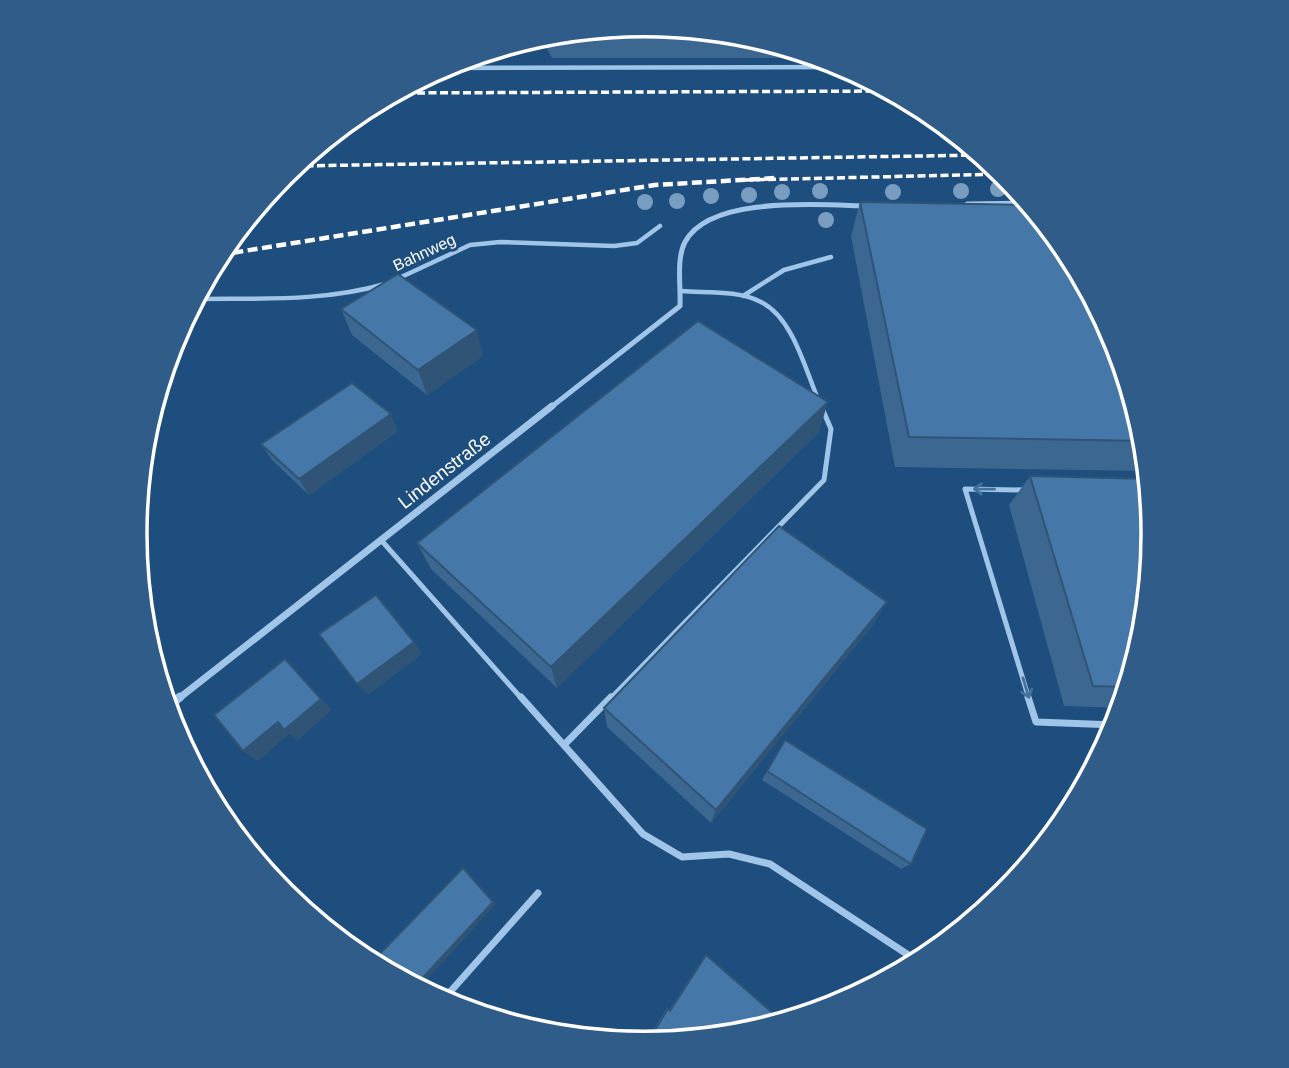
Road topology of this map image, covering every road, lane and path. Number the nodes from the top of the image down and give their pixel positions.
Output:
1 (815, 67) edge
2 (472, 68) edge
3 (1015, 203) edge
4 (961, 204) edge
5 (880, 205) edge
6 (660, 226) dead end
7 (831, 257) dead end
8 (681, 291) junction
9 (743, 296) junction
10 (207, 298) edge
11 (1031, 490) edge
12 (381, 540) junction
13 (176, 700) edge
14 (1104, 725) edge
15 (564, 745) junction
16 (538, 893) dead end
17 (908, 955) edge
18 (451, 991) edge

1 - 2 street
3 - 4 street
5 - 8 street, Lindenstraße
6 - 10 lane, Bahnweg
7 - 9 lane
8 - 9 lane
8 - 12 street, Lindenstraße
9 - 15 lane
11 -> 14 lane
12 - 13 street, Lindenstraße
12 - 15 lane
15 - 17 lane
16 - 18 lane

